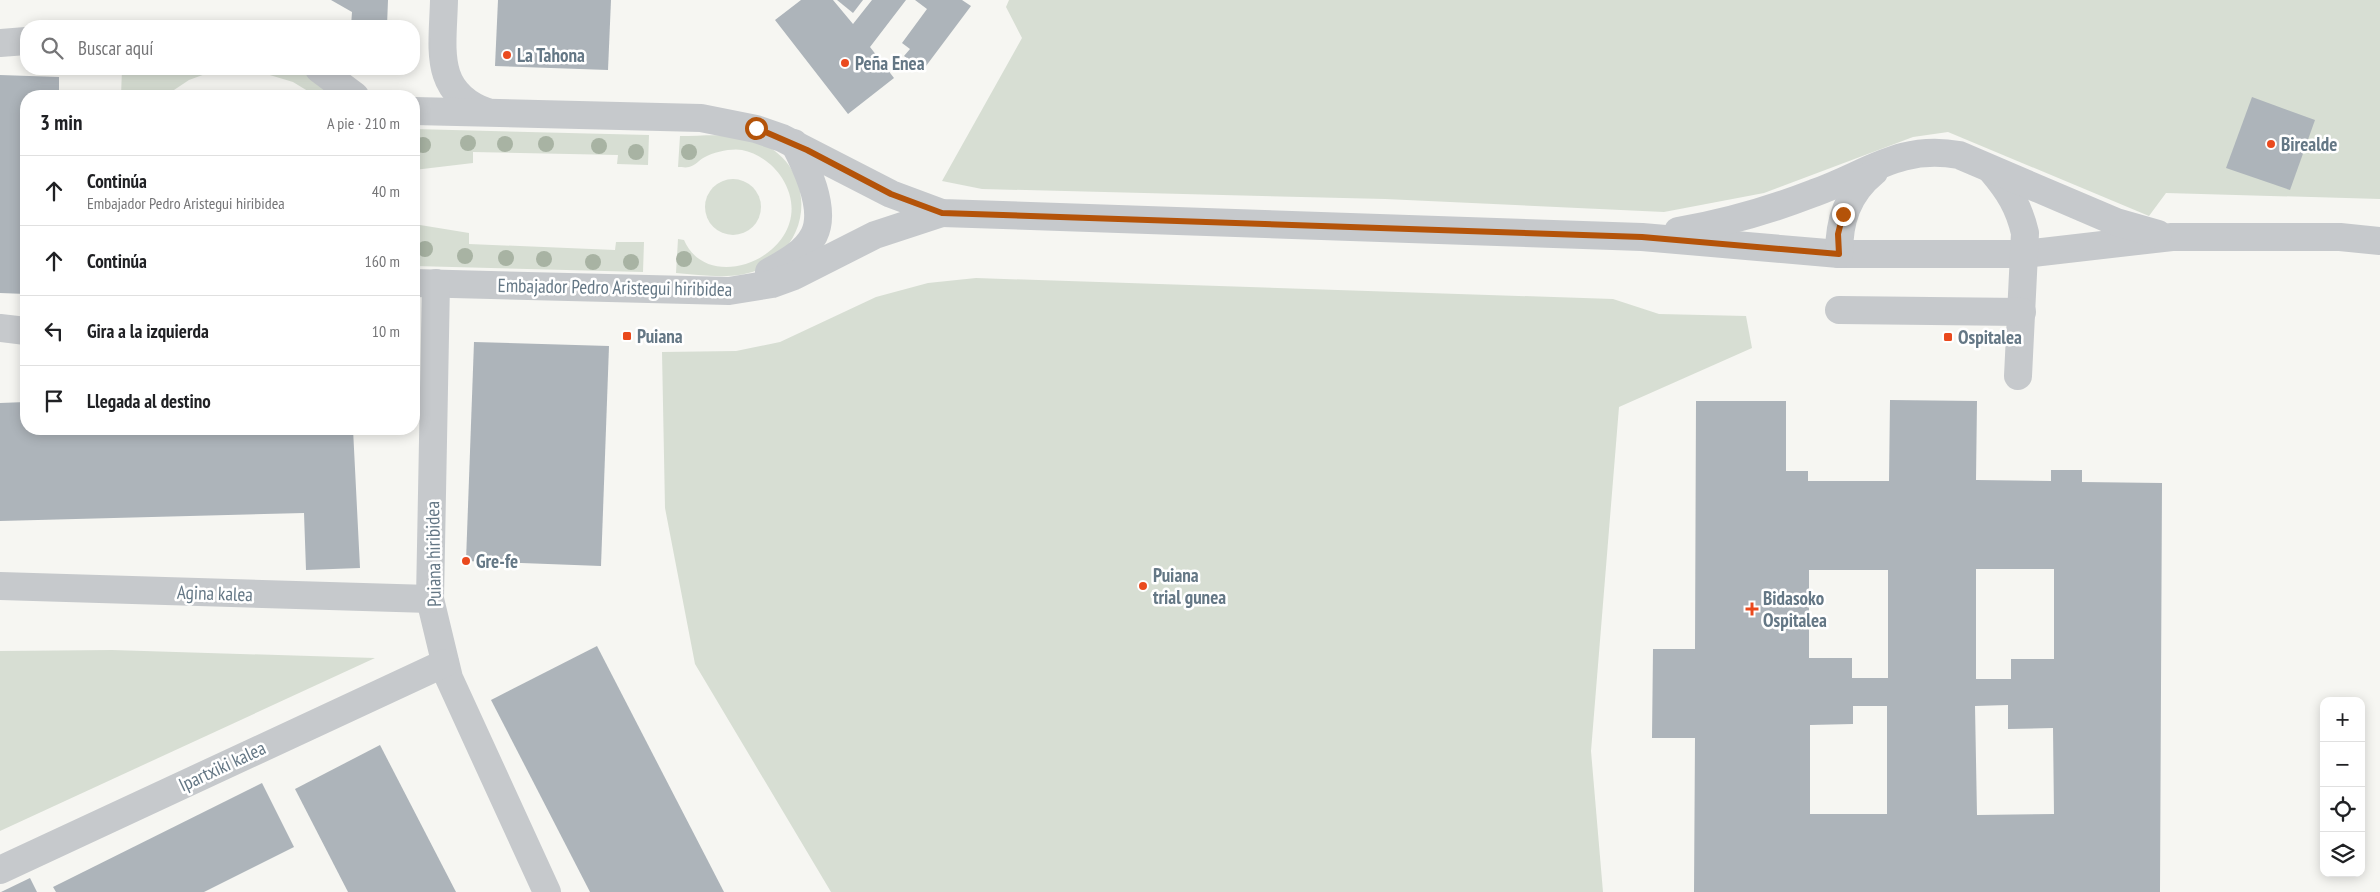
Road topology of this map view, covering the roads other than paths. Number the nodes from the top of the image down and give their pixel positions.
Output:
1 (444, 0) edge
2 (20, 41) edge
3 (0, 43) edge
4 (443, 65) junction
5 (327, 75) edge
6 (347, 90) edge
7 (420, 100) edge
8 (420, 111) edge
9 (488, 113) junction
10 (794, 143) junction
11 (1898, 157) junction
12 (1990, 168) junction
13 (942, 213) junction
14 (1642, 237) junction
15 (2172, 238) junction
16 (2380, 241) edge
17 (1839, 254) junction
18 (2025, 254) junction
19 (425, 283) edge
20 (729, 291) junction
21 (1839, 310) dead end
22 (2022, 312) junction
23 (0, 328) edge
24 (20, 331) edge
25 (2018, 376) dead end
26 (0, 586) edge
27 (430, 599) junction
28 (445, 662) junction
29 (0, 870) edge
30 (547, 892) edge

1 - 4 street
2 - 3 street
4 - 7 street
4 - 9 street
5 - 6 street
8 - 9 street
9 - 10 street
10 - 13 street
10 - 20 street
11 - 12 street
11 - 14 street
11 - 17 street
12 - 15 street
12 - 18 street
13 - 14 street
13 - 20 street, Embajador Pedro Aristegui hiribidea
14 - 17 street
15 - 16 street
15 - 18 street
17 - 18 street
18 - 22 street
19 - 20 street, Embajador Pedro Aristegui hiribidea
19 - 27 street, Puiana hiribidea
21 - 22 street
22 - 25 street
23 - 24 street
26 - 27 street, Agina kalea
27 - 28 street, Puiana hiribidea
28 - 29 street, Ipartxiki kalea
28 - 30 street, Puiana hiribidea

